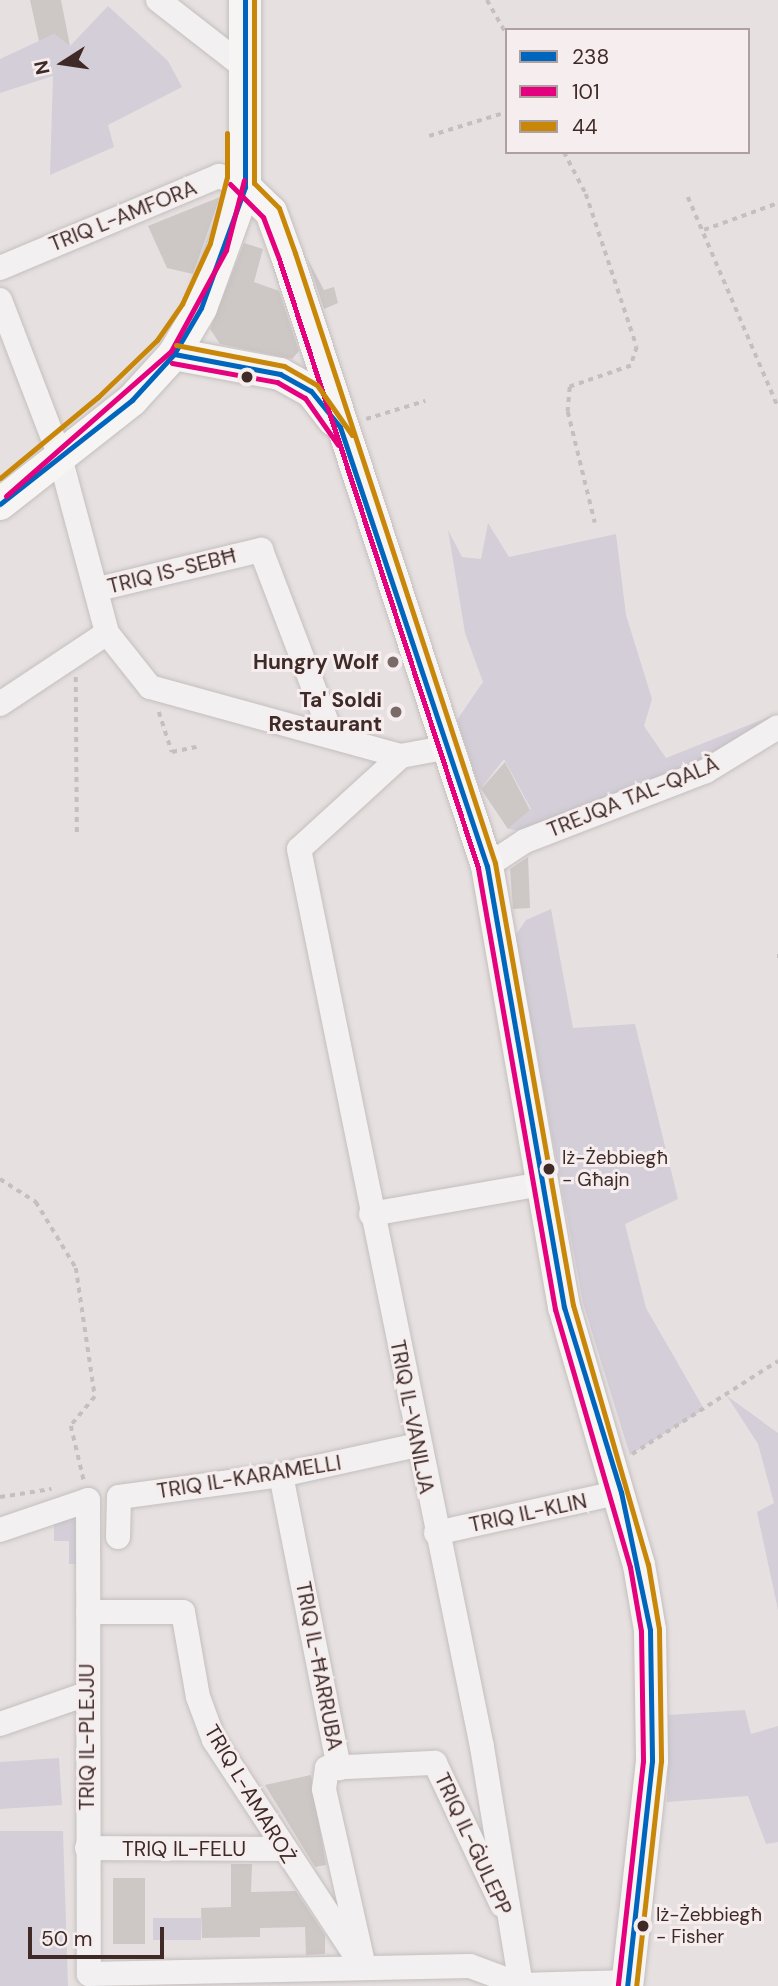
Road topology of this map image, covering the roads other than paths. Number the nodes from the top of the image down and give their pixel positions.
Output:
1 (158, 0) edge
2 (232, 0) edge
3 (245, 0) edge
4 (235, 60) junction
5 (241, 183) junction
6 (0, 268) edge
7 (0, 300) edge
8 (314, 341) junction
9 (174, 354) junction
10 (280, 374) junction
11 (340, 427) junction
12 (58, 453) junction
13 (0, 489) edge
14 (0, 504) edge
15 (98, 589) junction
16 (107, 633) junction
17 (0, 704) edge
18 (778, 727) edge
19 (331, 733) junction
20 (449, 747) junction
21 (401, 757) junction
22 (487, 866) junction
23 (542, 1184) junction
24 (371, 1214) junction
25 (418, 1445) junction
26 (281, 1475) junction
27 (617, 1479) junction
28 (0, 1530) edge
29 (436, 1533) junction
30 (118, 1537) dead end
31 (88, 1612) junction
32 (86, 1695) junction
33 (0, 1724) edge
34 (339, 1768) junction
35 (87, 1848) junction
36 (280, 1849) junction
37 (516, 1935) junction
38 (364, 1967) junction
39 (470, 1976) edge
40 (174, 1979) edge
41 (628, 1984) edge
42 (521, 1985) edge

1 - 4 street
2 - 4 main road
3 - 5 main road
4 - 5 main road
5 - 6 street, TRIQ L-AMFORA
5 - 8 main road
5 - 9 main road
5 - 12 main road
7 - 12 street
8 - 10 main road
8 - 11 main road
9 - 10 main road
9 - 12 main road
10 - 11 main road
11 - 20 main road
12 - 13 main road
12 - 14 main road
12 - 15 street
15 - 16 street
15 - 19 street, TRIQ IS-SEBĦ
16 - 17 street
16 - 19 street
18 - 22 street, TREJQA TAL-QALÀ
19 - 21 street
20 - 21 street
20 - 22 main road
21 - 24 street, TRIQ IL-VANILJA
22 - 23 main road
23 - 24 street
23 - 27 main road
24 - 25 street, TRIQ IL-VANILJA
25 - 26 street, TRIQ IL-KARAMELLI
25 - 29 street, TRIQ IL-VANILJA
26 - 30 street, TRIQ IL-KARAMELLI
26 - 34 street, TRIQ IL-ĦARRUBA
27 - 29 street, TRIQ IL-KLIN
27 - 41 main road
28 - 31 street, TRIQ IL-PLEJJU
29 - 37 street, TRIQ IL-VANILJA
31 - 32 street, TRIQ IL-PLEJJU
31 - 36 street, TRIQ L-AMAROŻ
32 - 33 street
32 - 35 street, TRIQ IL-PLEJJU
34 - 37 street, TRIQ IL-ĠULEPP
34 - 38 street, TRIQ IL-ĦARRUBA
35 - 36 street, TRIQ IL-FELU
35 - 40 street, TRIQ IL-PLEJJU
36 - 38 street, TRIQ L-AMAROŻ
37 - 42 street, TRIQ IL-VANILJA
38 - 39 street
38 - 40 street
39 - 42 street
41 - 42 street

